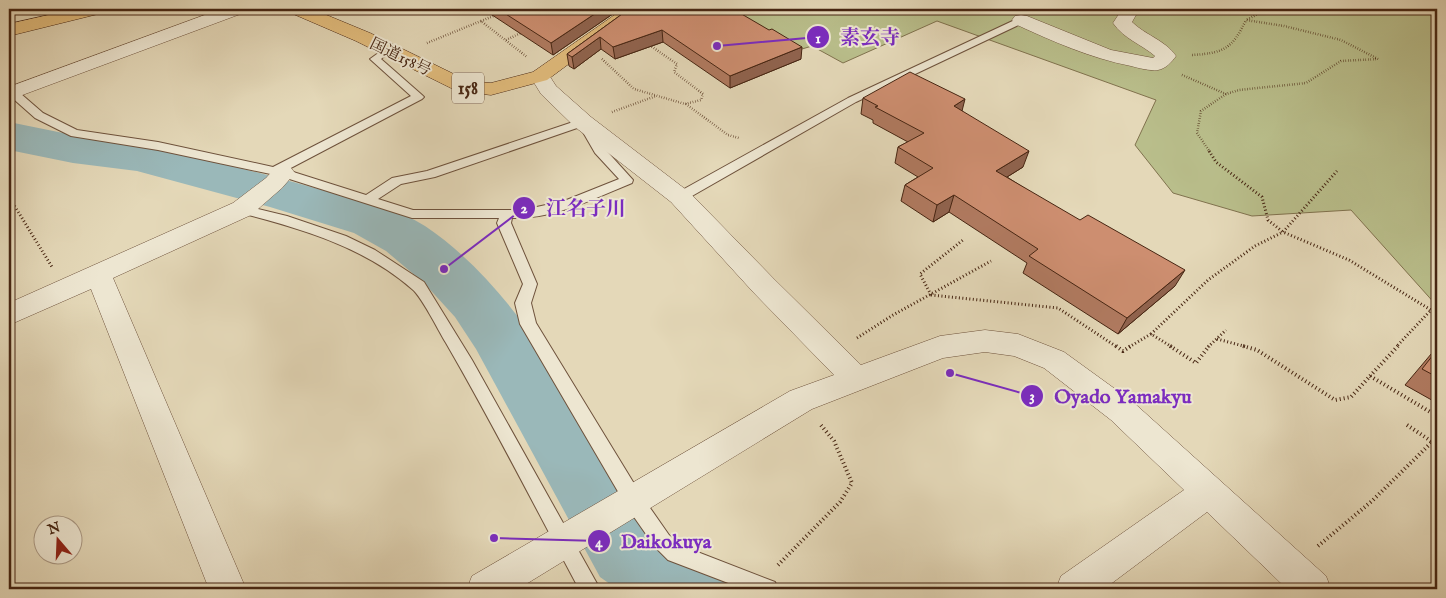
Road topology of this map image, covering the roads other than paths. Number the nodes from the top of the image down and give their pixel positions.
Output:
1 (96, 9) edge
2 (237, 9) edge
3 (297, 9) edge
4 (634, 9) edge
5 (1127, 15) dead end
6 (1021, 20) joint
7 (9, 30) edge
8 (393, 52) junction
9 (543, 74) junction
10 (10, 92) edge
11 (583, 122) junction
12 (278, 176) junction
13 (680, 197) junction
14 (367, 200) junction
15 (247, 205) junction
16 (507, 214) junction
17 (98, 274) junction
18 (9, 315) edge
19 (856, 378) junction
20 (1210, 494) junction
21 (629, 504) junction
22 (569, 540) junction
23 (763, 587) edge
24 (227, 589) edge
25 (485, 589) edge
26 (590, 589) edge
27 (1074, 589) edge
28 (1313, 589) edge

1 - 7 highway
2 - 10 street
3 - 8 highway, 国道158号 / 158
4 - 9 highway, 国道158号 / 158
5 - 6 street
6 - 13 lane
8 - 9 highway, 国道158号 / 158
8 - 12 lane
9 - 11 street
10 - 12 lane
11 - 13 street
11 - 14 lane
11 - 16 lane
12 - 14 lane
12 - 15 street
13 - 19 street
14 - 16 lane
15 - 17 street
15 - 22 lane
16 - 21 lane
17 - 18 street
17 - 24 street
19 - 20 street
19 - 21 street
20 - 27 street
20 - 28 street
21 - 22 street
21 - 23 lane
22 - 25 street
22 - 26 lane

